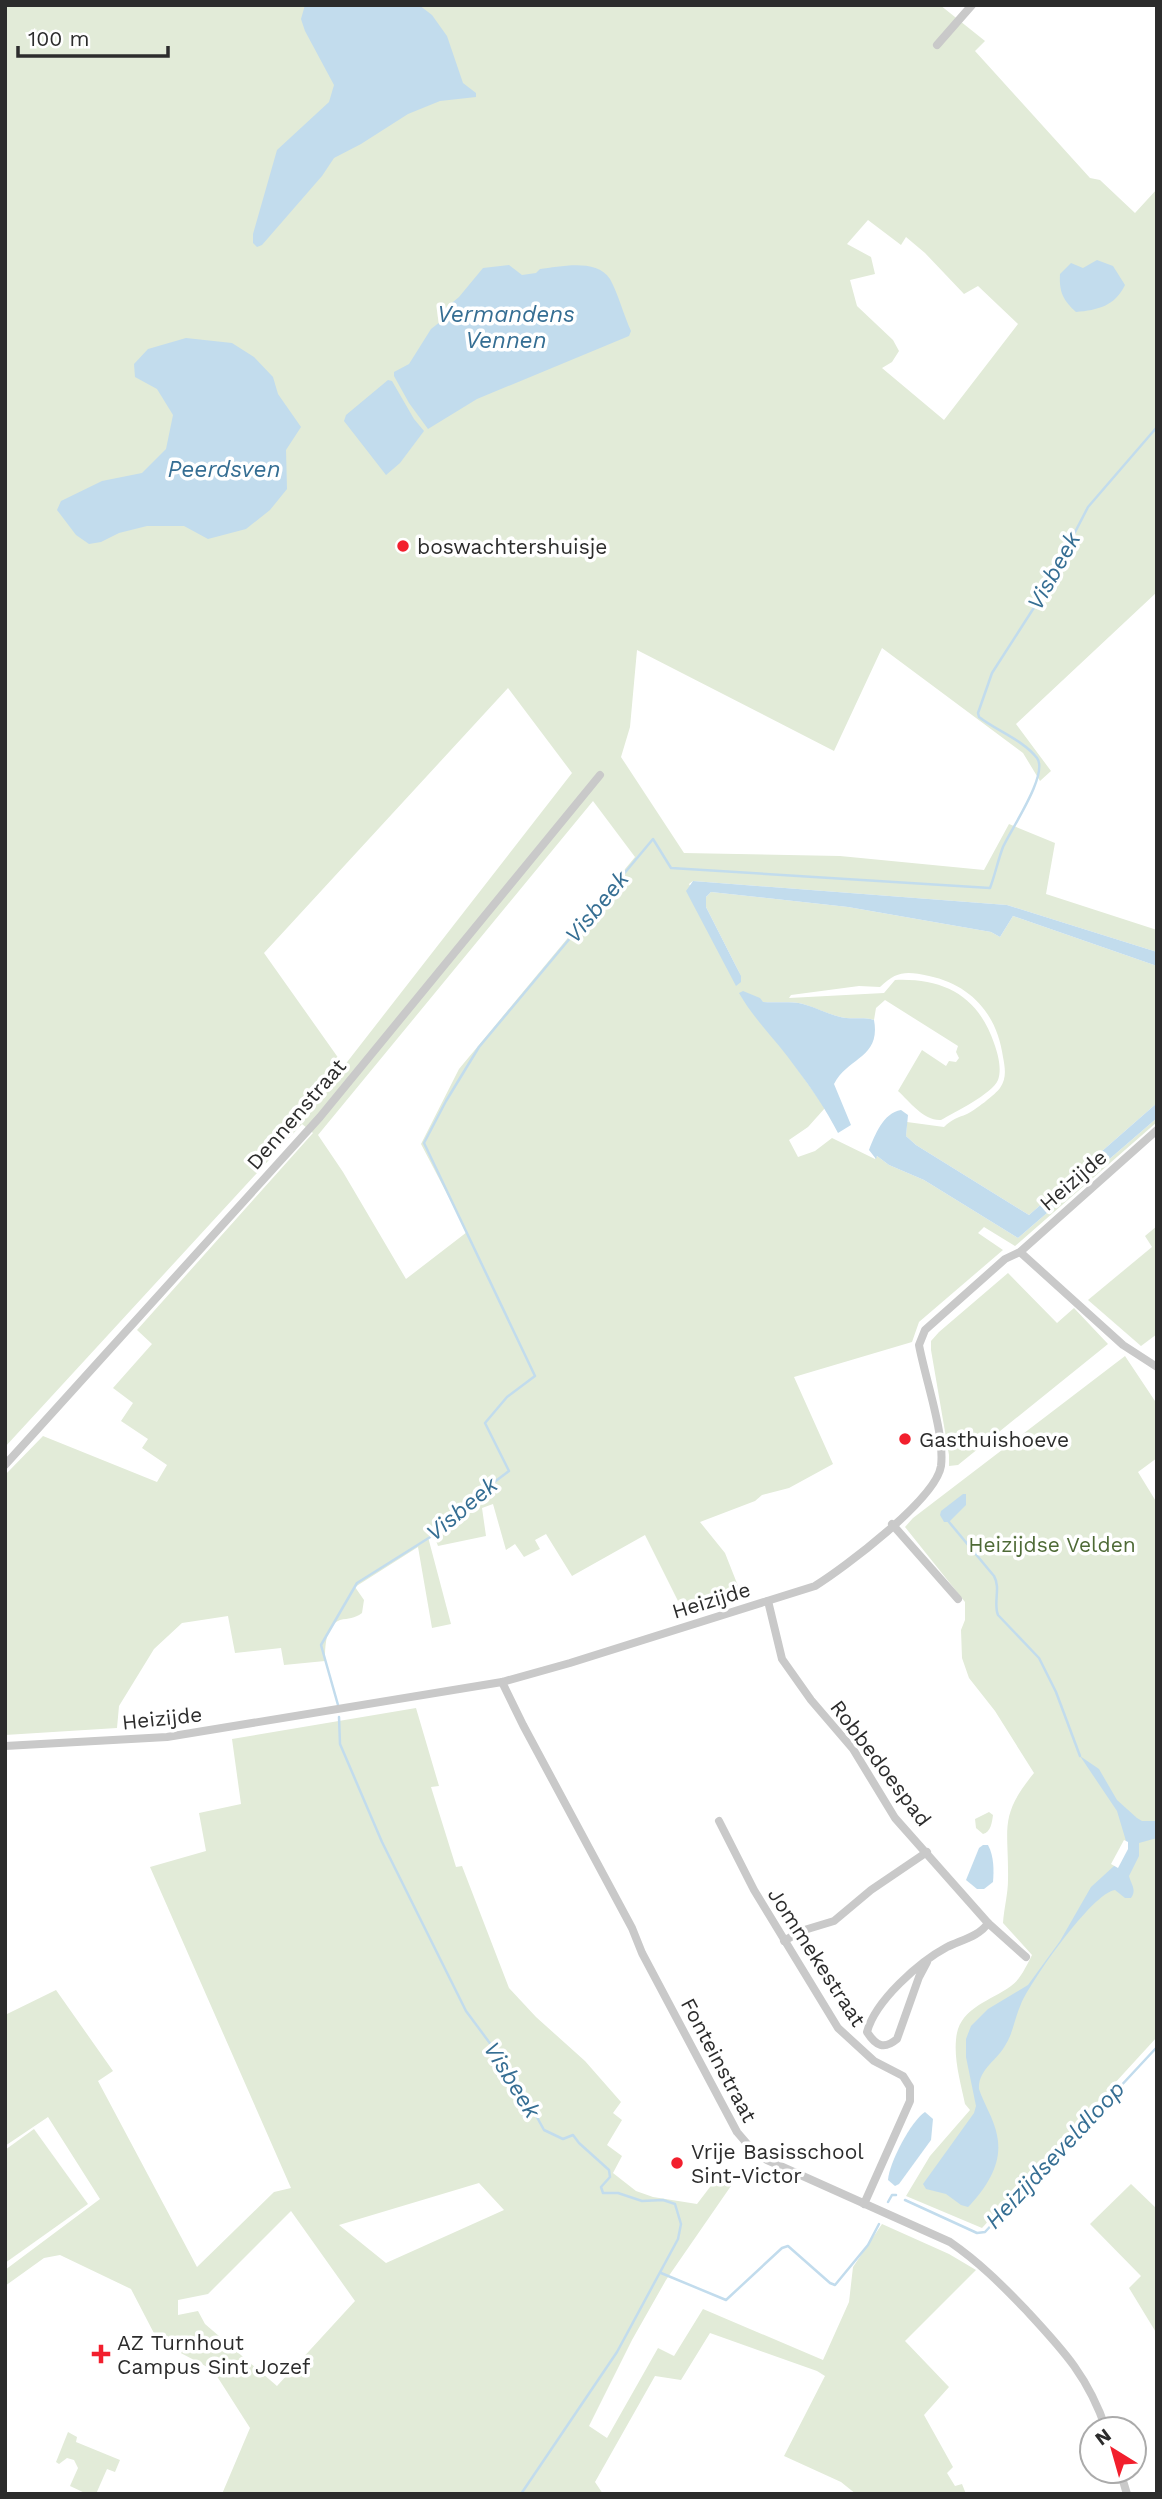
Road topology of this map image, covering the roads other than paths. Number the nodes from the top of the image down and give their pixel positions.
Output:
1 (972, 5) edge
2 (937, 45) dead end
3 (600, 775) dead end
4 (1157, 1130) edge
5 (1020, 1252) junction
6 (1157, 1367) edge
7 (5, 1465) edge
8 (892, 1524) junction
9 (958, 1600) dead end
10 (768, 1601) junction
11 (502, 1682) junction
12 (5, 1746) edge
13 (719, 1821) dead end
14 (927, 1852) junction
15 (988, 1923) junction
16 (784, 1941) junction
17 (1026, 1957) dead end
18 (926, 1962) junction
19 (864, 2204) junction
20 (1101, 2415) edge

1 - 2 street
3 - 7 street, Dennenstraat
4 - 5 street, Heizijde
5 - 6 street
5 - 8 street, Heizijde
8 - 9 street
8 - 10 street, Heizijde
10 - 11 street, Heizijde
10 - 14 street, Robbedoespad
11 - 12 street, Heizijde
11 - 19 street, Fonteinstraat
13 - 16 street, Jommekestraat
14 - 15 street, Robbedoespad
14 - 16 street
15 - 17 street, Robbedoespad
15 - 18 street
16 - 19 street, Jommekestraat
18 - 18 street
19 - 20 street, Fonteinstraat

